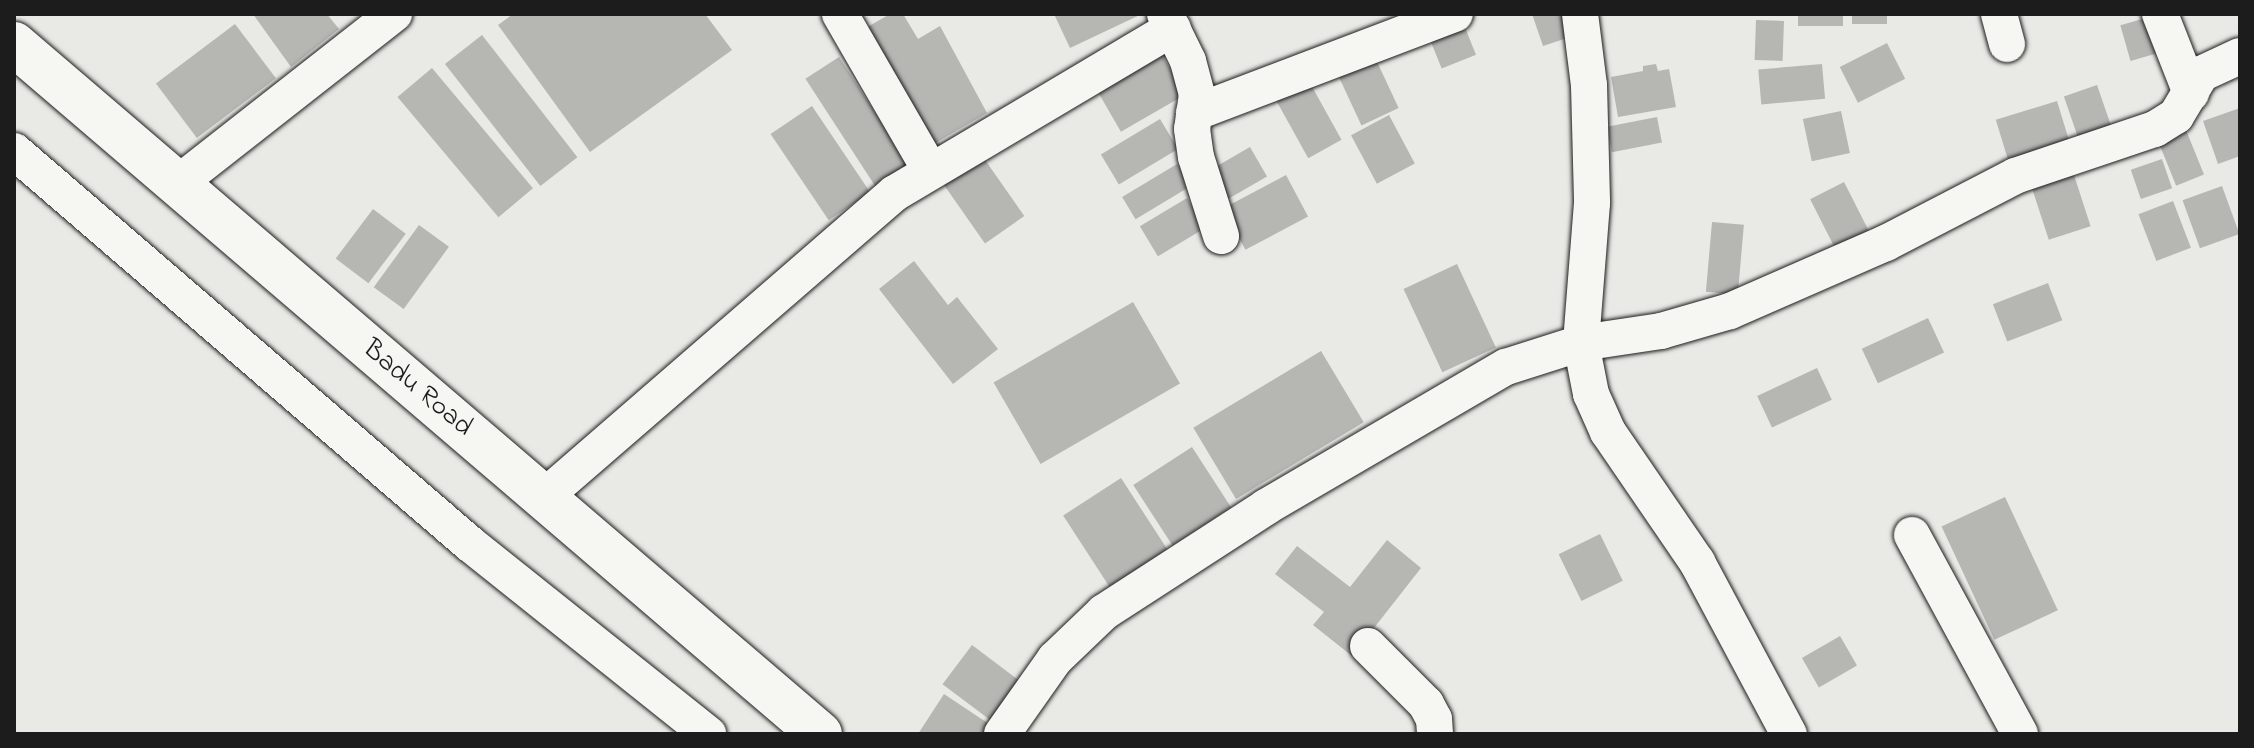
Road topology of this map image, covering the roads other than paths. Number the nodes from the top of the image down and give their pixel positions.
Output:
1 (394, 14) edge
2 (840, 14) edge
3 (1455, 14) edge
4 (1580, 14) edge
5 (2160, 14) edge
6 (1169, 21) edge
7 (14, 44) edge
8 (2240, 56) edge
9 (2191, 93) junction
10 (1194, 113) junction
11 (14, 151) edge
12 (930, 170) junction
13 (177, 184) junction
14 (1221, 236) dead end
15 (1581, 343) junction
16 (544, 497) junction
17 (1912, 535) dead end
18 (1368, 646) dead end
19 (708, 734) edge
20 (820, 734) edge
21 (1002, 734) edge
22 (1435, 734) edge
23 (1789, 734) edge
24 (2020, 734) edge

1 - 13 street
2 - 12 street
3 - 10 street
4 - 15 street
5 - 9 street
6 - 10 street
6 - 12 street
7 - 13 main road, Badu Road
8 - 9 street
9 - 15 street
10 - 14 street
11 - 19 street
12 - 16 street
13 - 16 main road, Badu Road
15 - 21 street
15 - 23 street
16 - 20 main road, Badu Road
17 - 24 street
18 - 22 street

